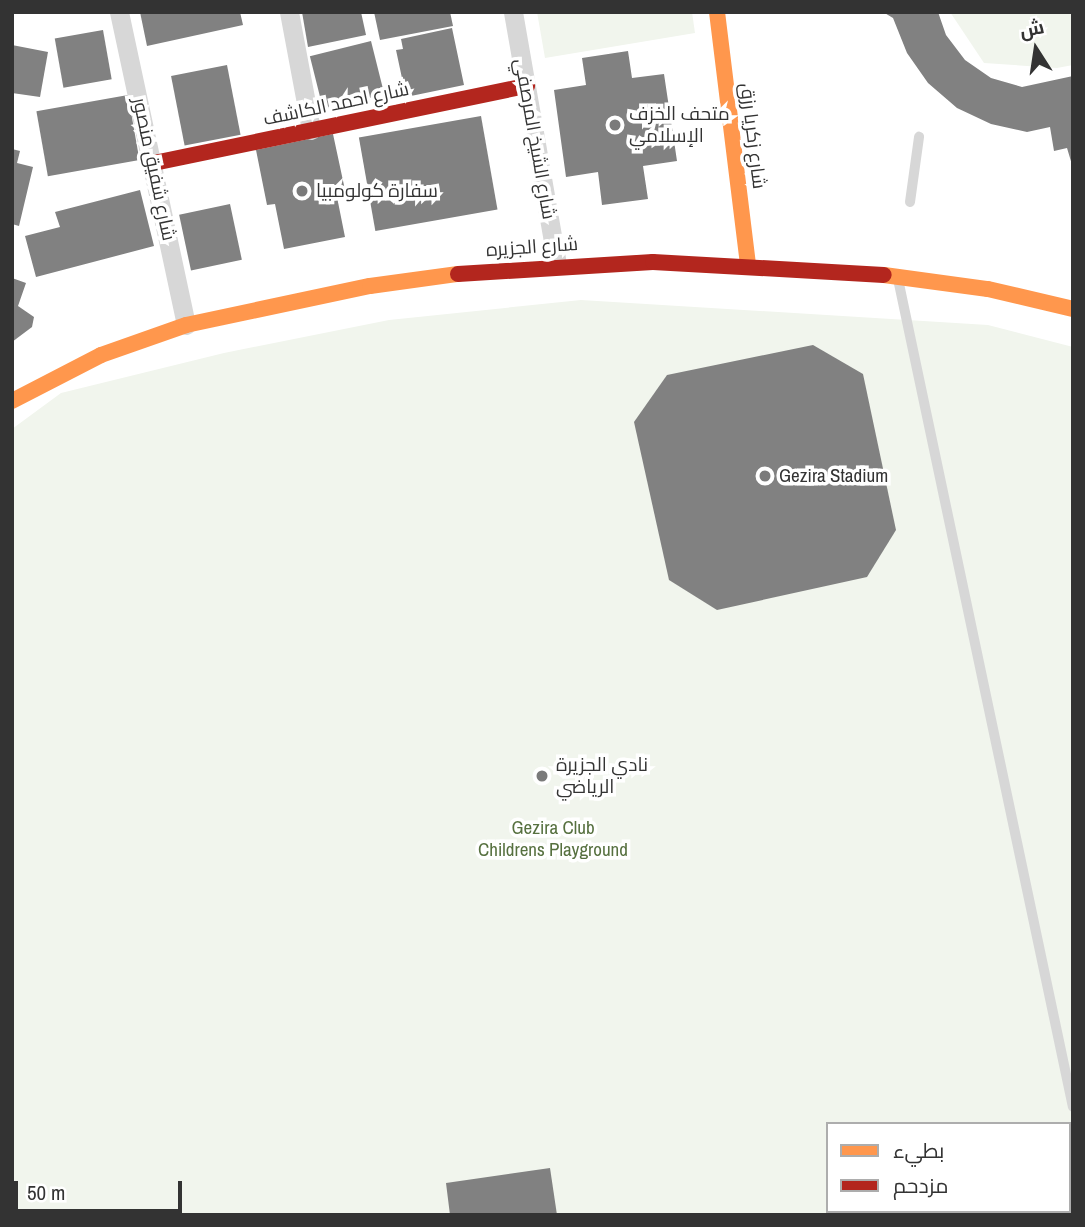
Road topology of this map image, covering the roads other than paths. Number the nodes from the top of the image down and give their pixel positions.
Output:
1 (120, 12) edge
2 (289, 12) edge
3 (513, 12) edge
4 (717, 12) edge
5 (527, 86) junction
6 (311, 130) junction
7 (919, 136) dead end
8 (154, 163) junction
9 (910, 202) dead end
10 (748, 264) junction
11 (557, 265) junction
12 (898, 276) junction
13 (1073, 309) edge
14 (186, 325) junction
15 (12, 401) edge
16 (1073, 1107) edge

1 - 8 street, شارع شفيق منصور
2 - 6 street
3 - 5 street, شارع الشيخ المرصفي
4 - 10 street, شارع زكريا رزق
5 - 6 street, شارع احمد الكاشف
5 - 11 street, شارع الشيخ المرصفي
6 - 8 street, شارع احمد الكاشف
7 - 9 lane
8 - 14 street, شارع شفيق منصور
10 - 11 street, شارع الجزيره
10 - 12 street, شارع الجزيره
11 - 14 street, شارع الجزيره
12 - 13 street, شارع الجزيره
12 - 16 lane
14 - 15 street, شارع الجزيره

